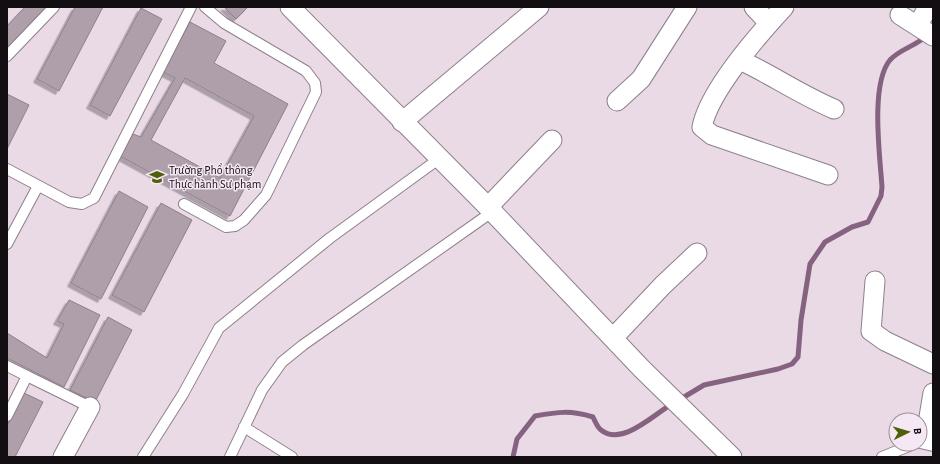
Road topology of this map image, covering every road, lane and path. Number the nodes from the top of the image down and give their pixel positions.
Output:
1 (54, 7) edge
2 (191, 7) edge
3 (205, 7) edge
4 (290, 7) edge
5 (539, 7) edge
6 (687, 7) edge
7 (754, 7) edge
8 (784, 7) edge
9 (928, 7) edge
10 (900, 15) dead end
11 (769, 23) junction
12 (926, 31) edge
13 (7, 56) edge
14 (740, 60) junction
15 (617, 102) dead end
16 (834, 109) dead end
17 (402, 122) junction
18 (552, 140) dead end
19 (440, 158) junction
20 (7, 169) edge
21 (828, 175) dead end
22 (38, 186) junction
23 (184, 204) dead end
24 (490, 209) junction
25 (7, 244) edge
26 (697, 253) dead end
27 (875, 281) dead end
28 (613, 338) junction
29 (933, 364) edge
30 (7, 366) edge
31 (27, 376) junction
32 (933, 393) edge
33 (90, 407) joint
34 (7, 416) edge
35 (928, 423) edge
36 (244, 427) junction
37 (904, 453) edge
38 (63, 457) edge
39 (143, 457) edge
40 (230, 457) edge
41 (292, 457) edge
42 (732, 457) edge
43 (882, 457) edge

1 - 13 lane
2 - 22 lane
3 - 23 lane
4 - 17 street
5 - 17 street
6 - 15 street
7 - 11 street
8 - 11 street
9 - 12 street
10 - 12 street
11 - 14 street
14 - 16 street
14 - 21 street
17 - 19 street
18 - 24 street
19 - 24 street
19 - 39 lane
20 - 22 lane
22 - 25 lane
24 - 28 street
24 - 36 lane
26 - 28 street
27 - 29 street
28 - 42 street
30 - 31 lane
31 - 33 lane
31 - 34 lane
32 - 35 street
33 - 38 street
36 - 40 lane
36 - 41 lane
37 - 43 lane

